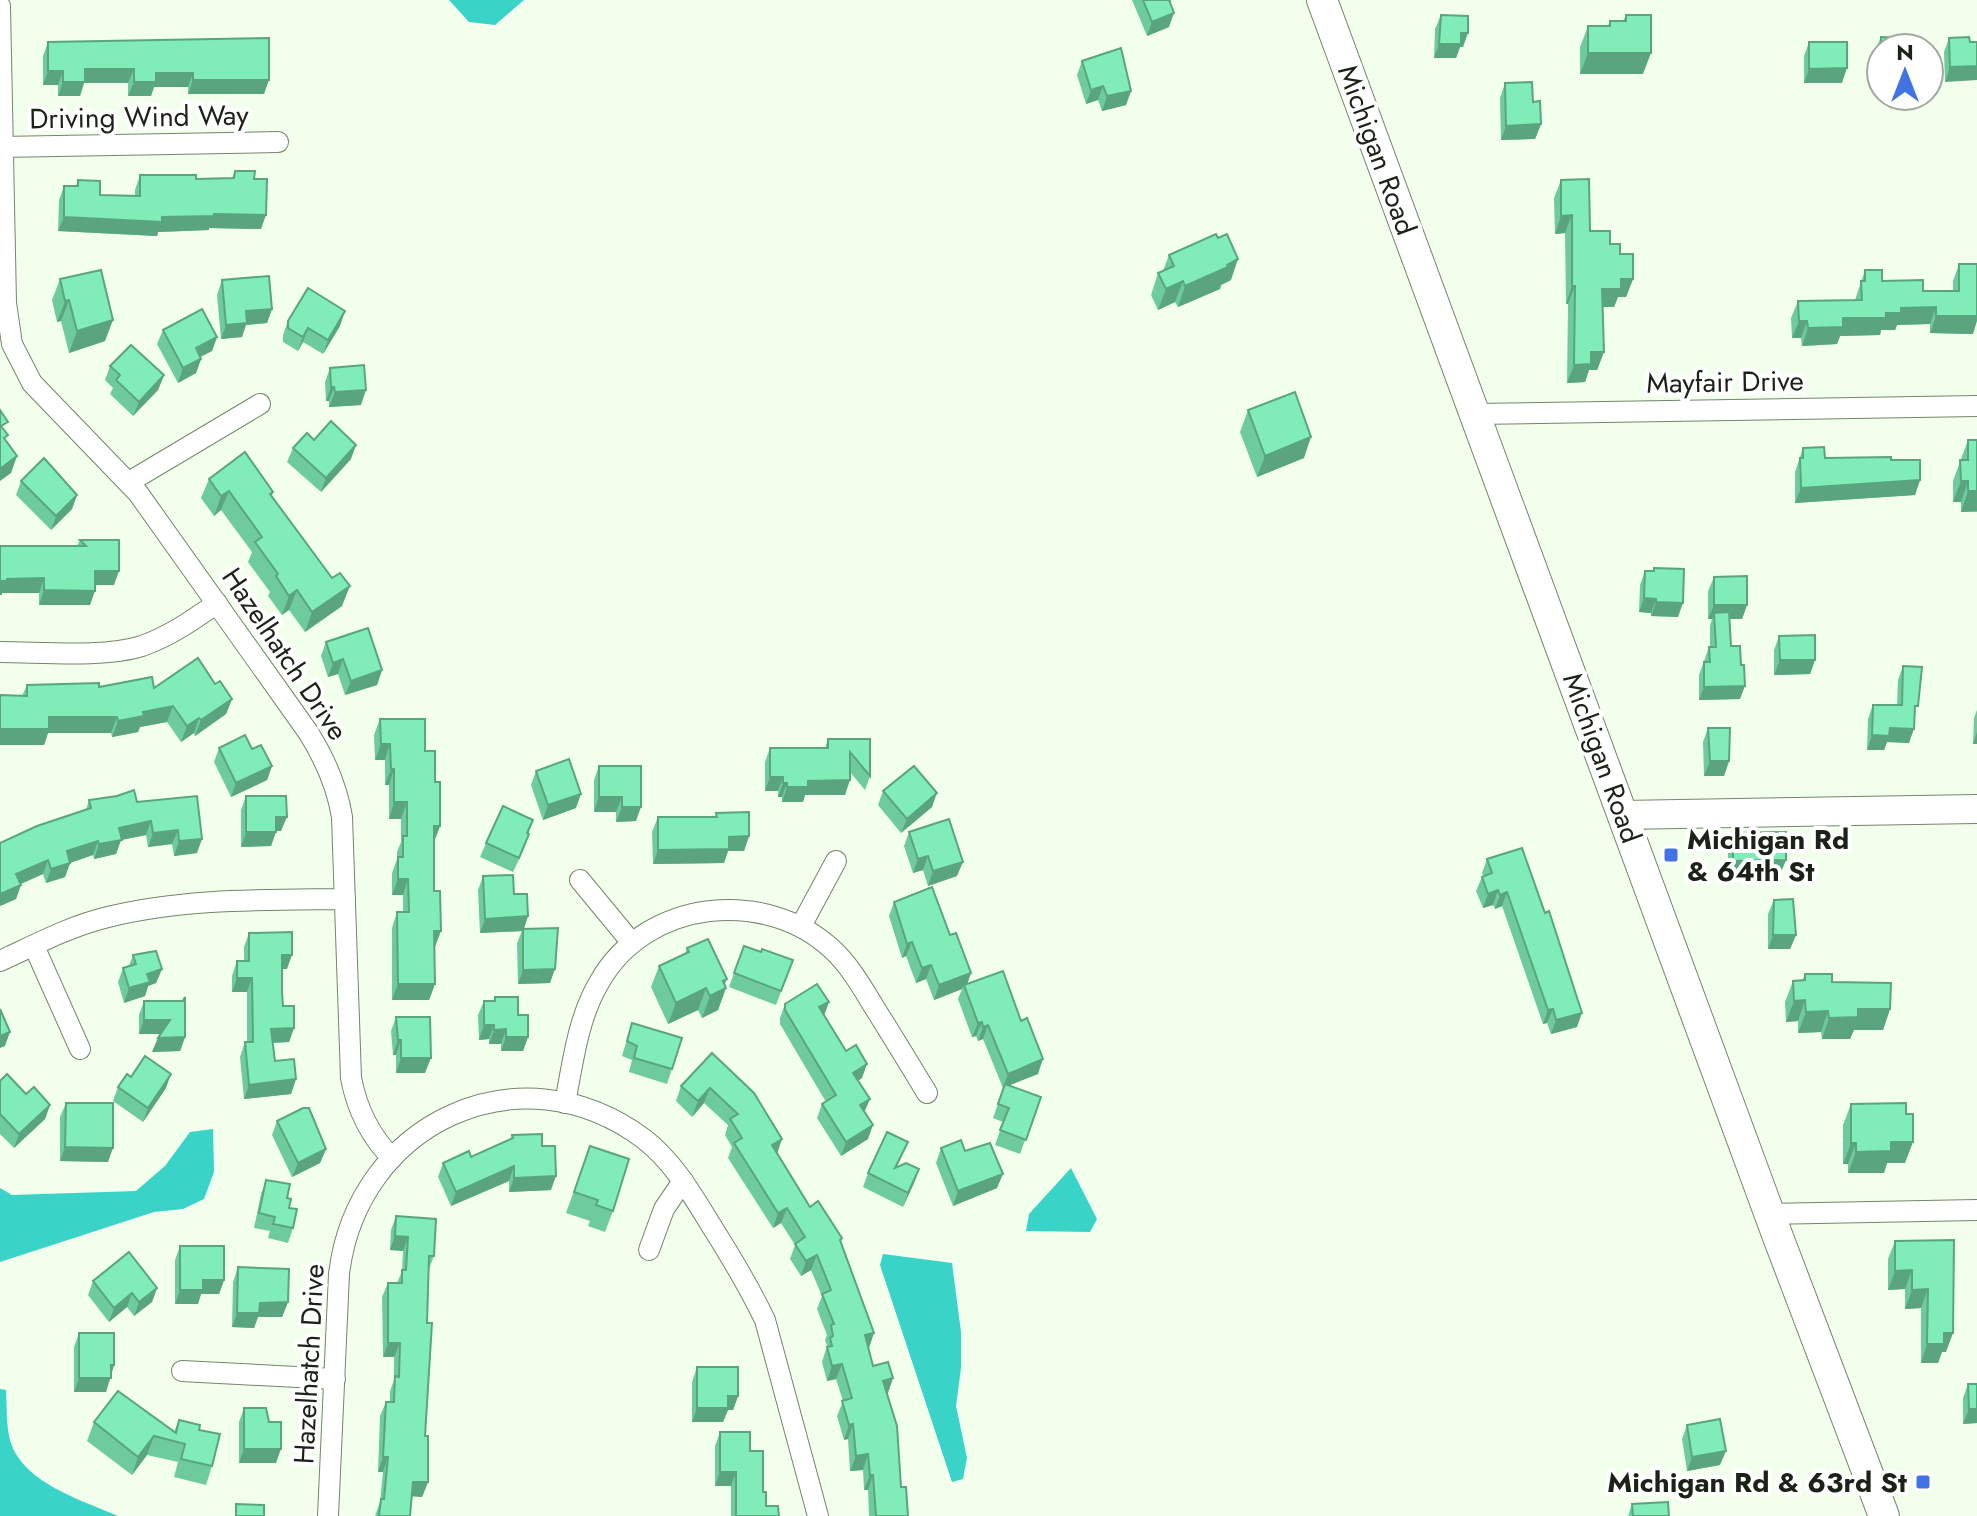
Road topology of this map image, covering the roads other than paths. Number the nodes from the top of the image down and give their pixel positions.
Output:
1 (1322, 0) edge
2 (0, 6) edge
3 (278, 142) dead end
4 (1, 147) edge
5 (9, 363) edge
6 (260, 404) dead end
7 (1977, 406) edge
8 (1475, 414) junction
9 (129, 482) junction
10 (217, 603) junction
11 (0, 652) edge
12 (1977, 809) edge
13 (1622, 815) junction
14 (836, 861) dead end
15 (580, 880) dead end
16 (345, 899) junction
17 (801, 926) junction
18 (632, 943) junction
19 (34, 946) junction
20 (0, 961) edge
21 (80, 1049) dead end
22 (927, 1093) dead end
23 (565, 1103) junction
24 (392, 1158) junction
25 (683, 1181) junction
26 (1977, 1210) edge
27 (1770, 1214) junction
28 (649, 1250) dead end
29 (182, 1371) dead end
30 (335, 1379) junction
31 (328, 1516) edge
32 (818, 1516) edge
33 (1884, 1516) edge

1 - 8 main road, Michigan Road
2 - 4 street, Hazelhatch Drive
3 - 4 street, Driving Wind Way
4 - 5 street, Hazelhatch Drive
5 - 9 street, Hazelhatch Drive
6 - 9 street
7 - 8 street, Mayfair Drive
8 - 13 main road, Michigan Road
9 - 10 street, Hazelhatch Drive
10 - 11 street
10 - 16 street, Hazelhatch Drive
12 - 13 street
13 - 27 main road, Michigan Road
14 - 17 street
15 - 18 street
16 - 19 street
16 - 24 street, Hazelhatch Drive
17 - 18 street
17 - 22 street
18 - 23 street
19 - 20 street
19 - 21 street
23 - 24 street
23 - 25 street
24 - 30 street, Hazelhatch Drive
25 - 28 street
25 - 32 street
26 - 27 street
27 - 33 main road, Michigan Road
29 - 30 street
30 - 31 street, Hazelhatch Drive

